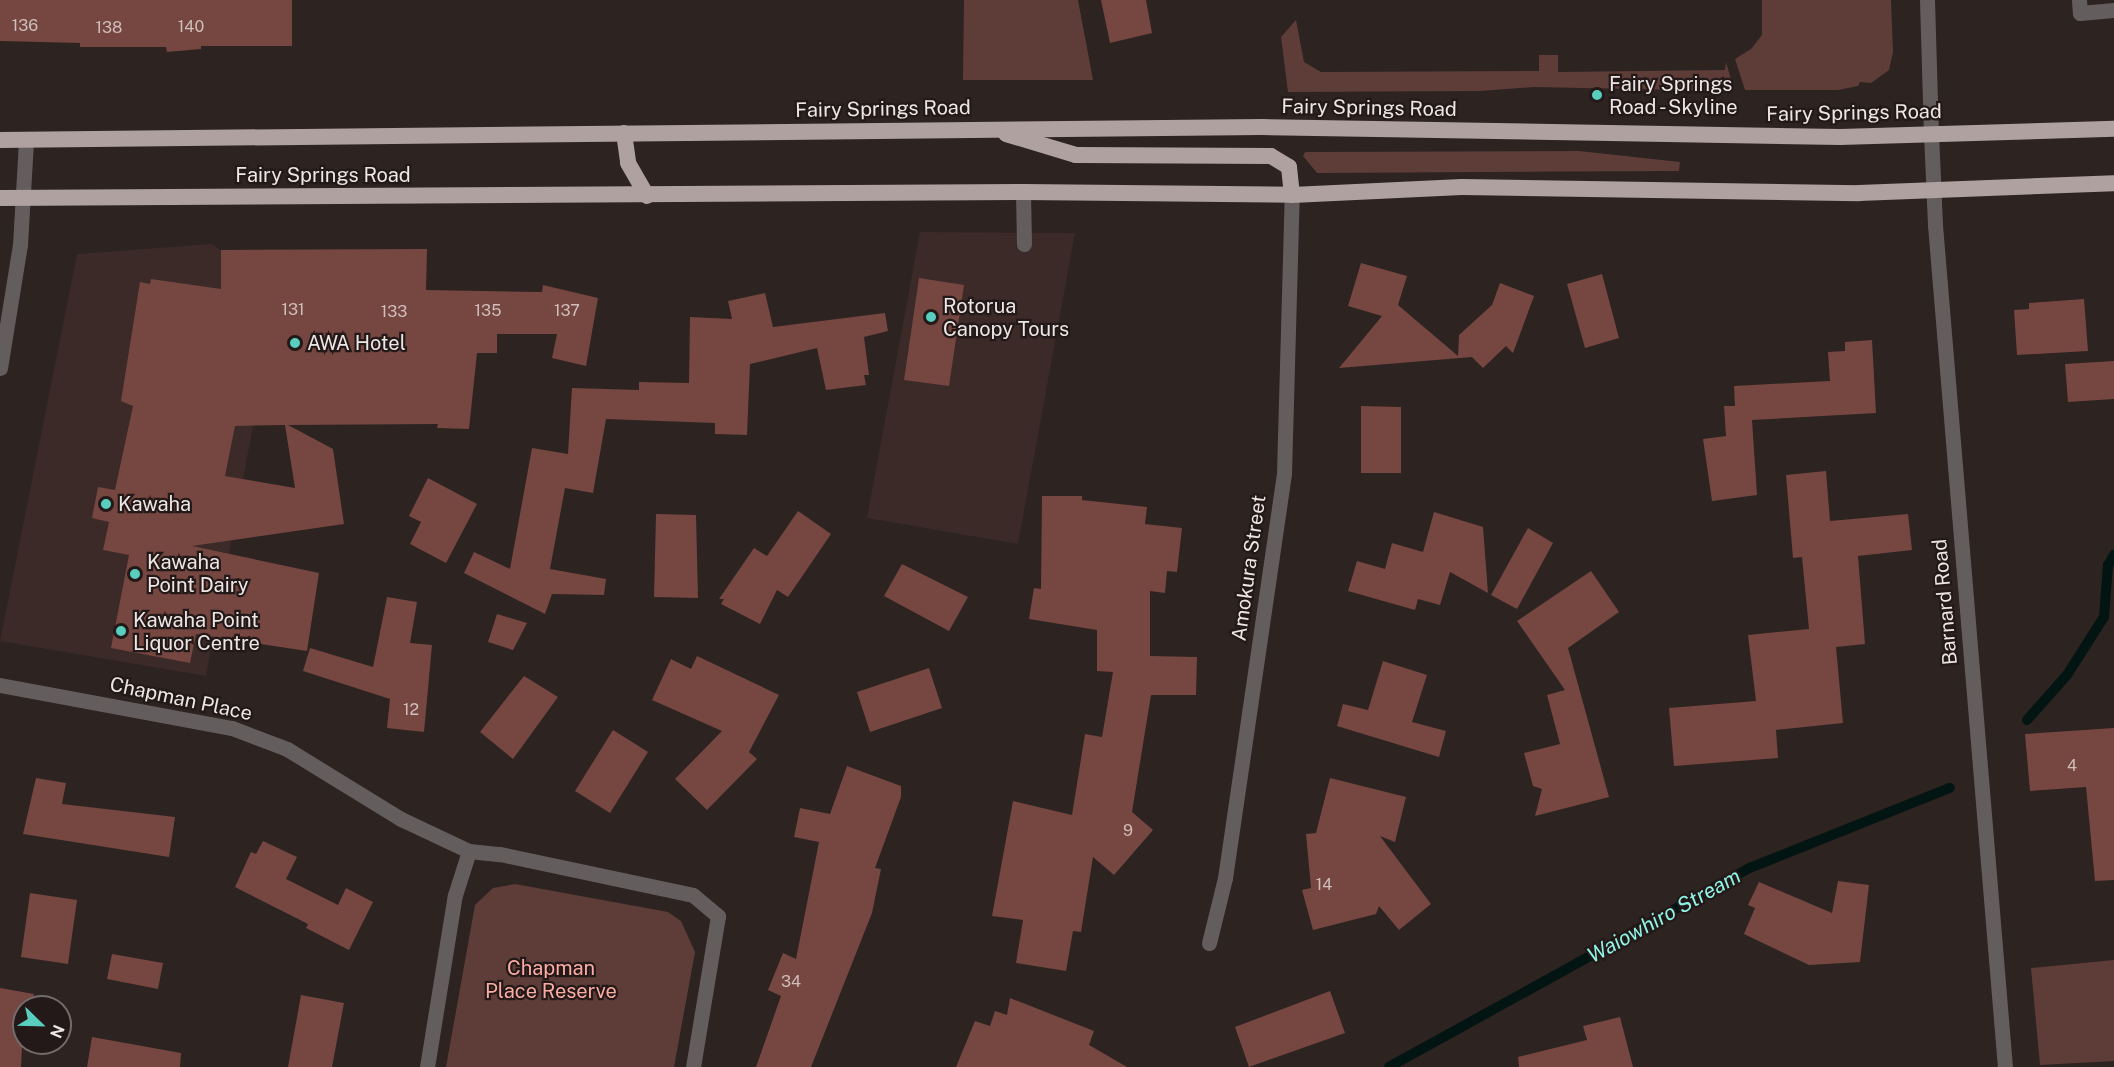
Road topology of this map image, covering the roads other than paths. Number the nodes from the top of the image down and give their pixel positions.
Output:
1 (1927, 0) edge
2 (2079, 0) edge
3 (2114, 10) edge
4 (988, 129) junction
5 (2114, 129) edge
6 (624, 133) junction
7 (1931, 133) junction
8 (0, 140) edge
9 (26, 140) junction
10 (2114, 183) edge
11 (1934, 190) junction
12 (1023, 192) junction
13 (1292, 195) junction
14 (647, 196) junction
15 (0, 198) edge
16 (25, 198) junction
17 (1024, 244) dead end
18 (0, 369) edge
19 (0, 685) edge
20 (469, 851) junction
21 (1209, 943) dead end
22 (427, 1067) edge
23 (693, 1067) edge
24 (2005, 1067) edge

1 - 7 street, Barnard Road
2 - 3 street
4 - 6 highway, Fairy Springs Road
4 - 7 highway, Fairy Springs Road
4 - 13 highway
5 - 7 highway, Fairy Springs Road
6 - 9 highway, Fairy Springs Road
6 - 14 highway
7 - 11 street, Barnard Road
8 - 9 highway, Fairy Springs Road
9 - 16 street
10 - 11 highway, Fairy Springs Road
11 - 13 highway, Fairy Springs Road
11 - 24 street, Barnard Road
12 - 13 highway, Fairy Springs Road
12 - 14 highway, Fairy Springs Road
12 - 17 street
13 - 21 street, Amokura Street
14 - 16 highway, Fairy Springs Road
15 - 16 highway, Fairy Springs Road
16 - 18 street
19 - 20 street, Chapman Place
20 - 22 street
20 - 23 street, Chapman Place

